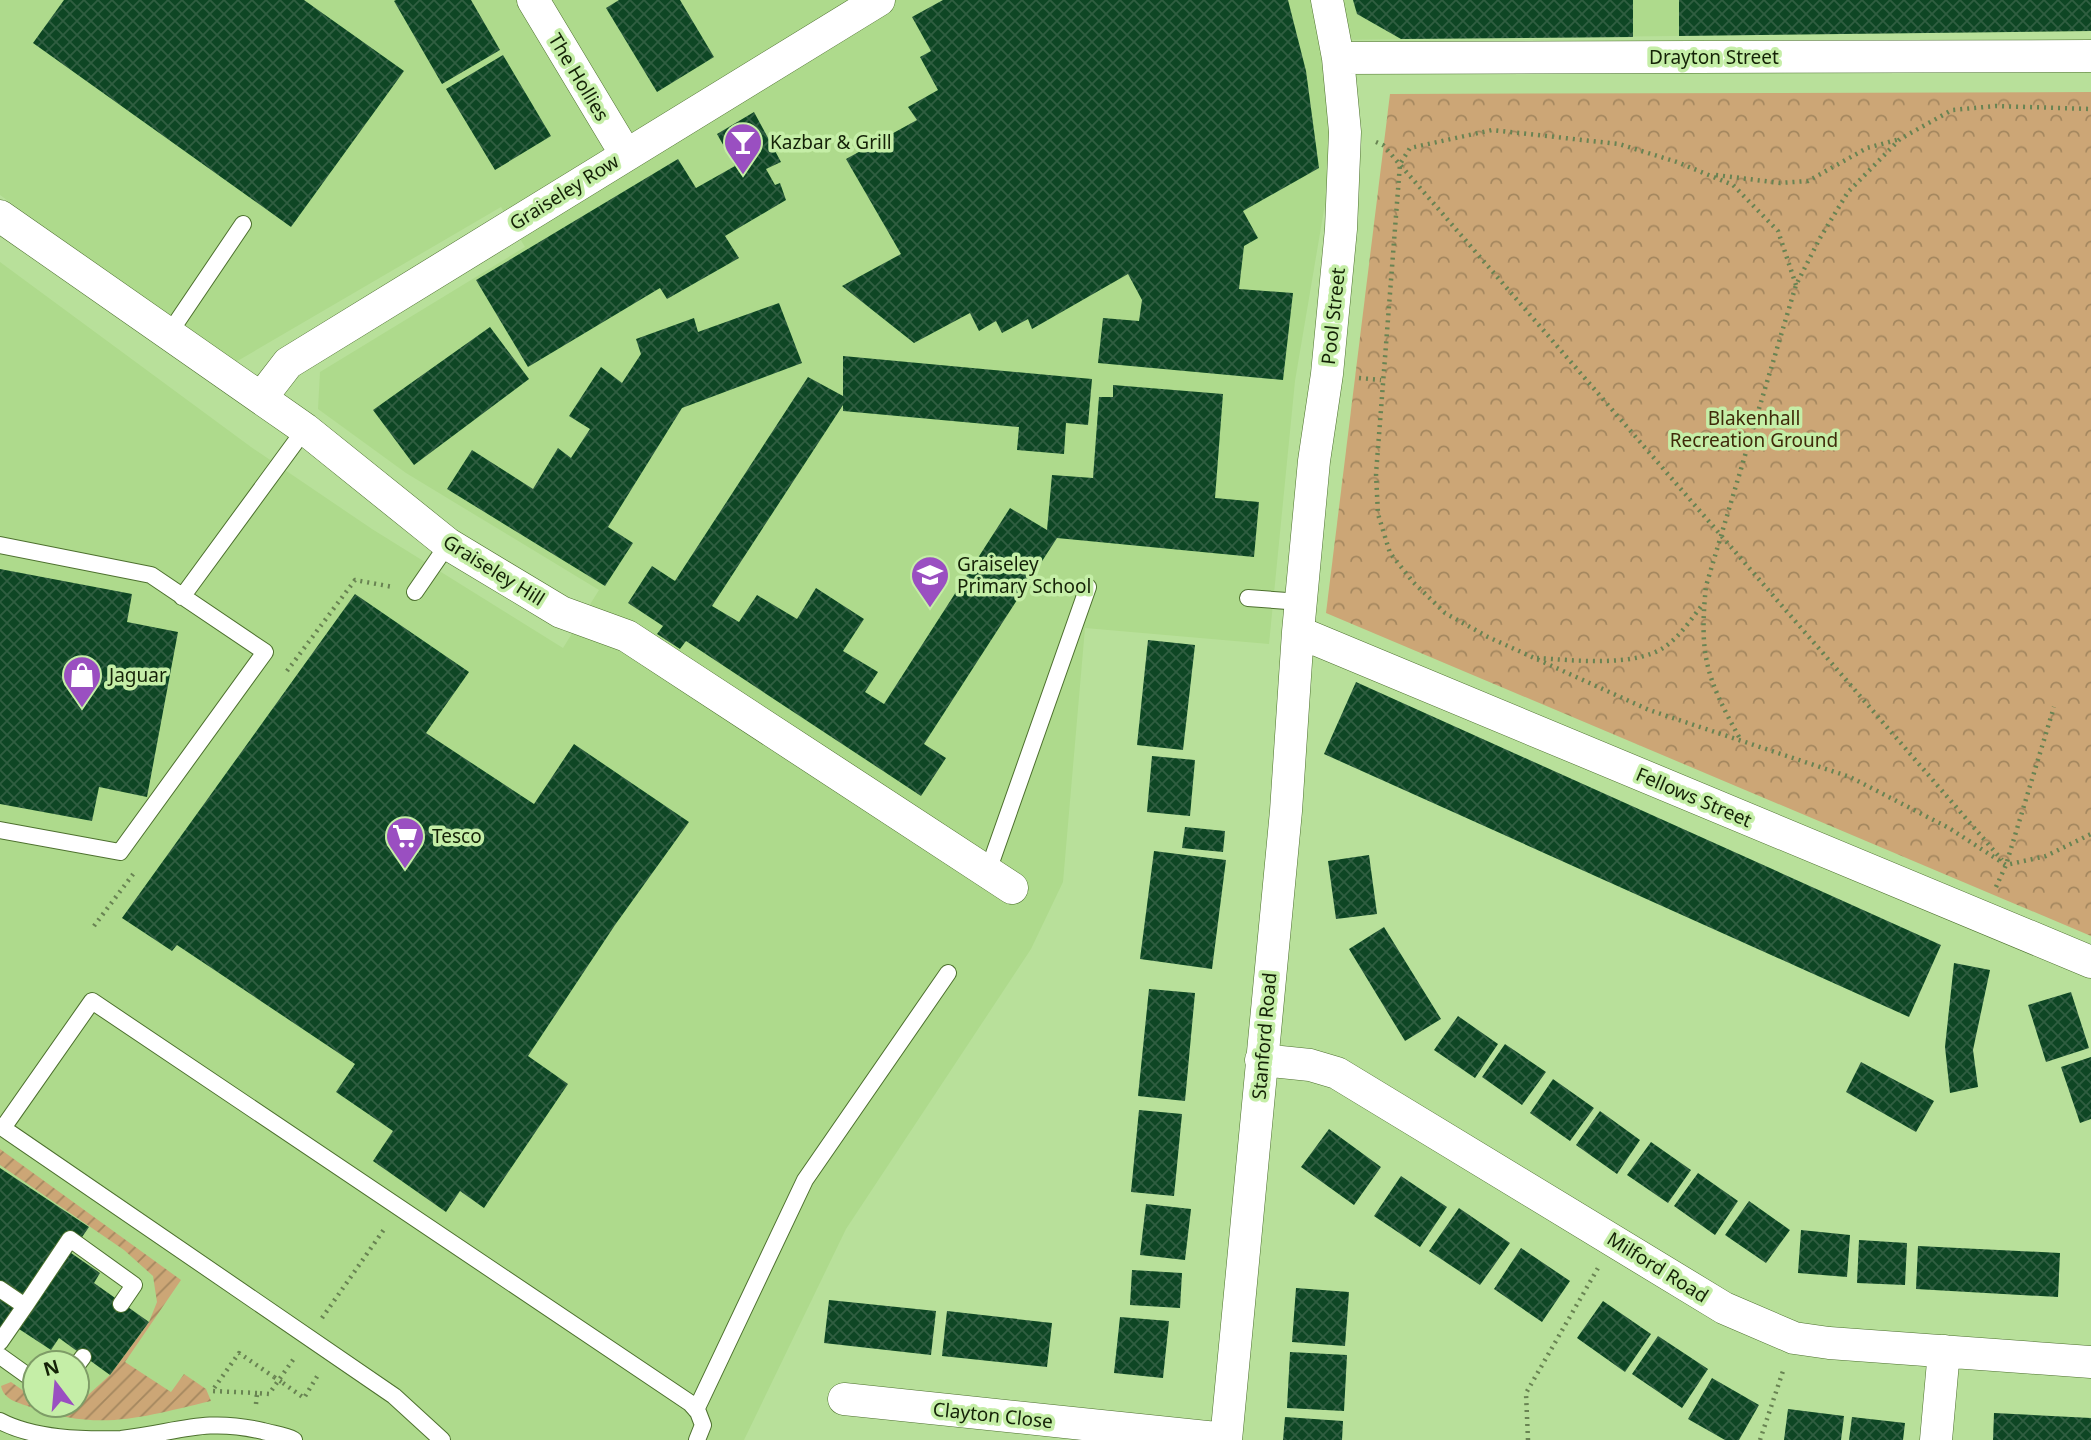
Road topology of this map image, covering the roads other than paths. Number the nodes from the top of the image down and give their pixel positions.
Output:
1 (533, 0) edge
2 (879, 0) edge
3 (1327, 0) edge
4 (2091, 56) edge
5 (1338, 58) junction
6 (625, 153) junction
7 (0, 216) edge
8 (243, 224) dead end
9 (168, 335) junction
10 (261, 398) junction
11 (305, 429) junction
12 (448, 544) junction
13 (0, 545) edge
14 (1088, 587) dead end
15 (415, 592) road end
16 (182, 597) junction
17 (1248, 598) dead end
18 (1299, 617) junction
19 (0, 830) edge
20 (1000, 879) joint
21 (2091, 962) edge
22 (948, 973) dead end
23 (1261, 1060) junction
24 (1, 1127) edge
25 (0, 1289) edge
26 (121, 1304) dead end
27 (25, 1306) junction
28 (0, 1342) edge
29 (1944, 1351) junction
30 (0, 1356) edge
31 (2091, 1362) edge
32 (21, 1371) edge
33 (844, 1399) dead end
34 (696, 1410) junction
35 (0, 1421) edge
36 (89, 1440) edge
37 (294, 1440) edge
38 (442, 1440) edge
39 (697, 1440) edge
40 (1226, 1440) edge
41 (1936, 1440) edge

1 - 6 street, The Hollies
2 - 6 street, Graiseley Row
3 - 5 street, Pool Street
4 - 5 street, Drayton Street
5 - 18 street, Pool Street
6 - 10 street, Graiseley Row
7 - 9 street, Graiseley Hill
8 - 9 lane
9 - 10 street, Graiseley Hill
10 - 11 street, Graiseley Hill
11 - 12 street, Graiseley Hill
11 - 16 lane
12 - 15 lane
12 - 20 street, Graiseley Hill
13 - 16 lane
14 - 20 lane
16 - 19 lane
17 - 18 lane
18 - 21 street, Fellows Street
18 - 23 street, Stanford Road
22 - 34 lane
23 - 29 street, Milford Road
23 - 40 street, Stanford Road
24 - 34 lane
24 - 38 lane
25 - 27 lane
26 - 27 lane
27 - 28 lane
29 - 31 street, Milford Road
29 - 41 street
30 - 32 lane
33 - 40 street, Clayton Close
34 - 39 lane
35 - 36 lane
36 - 37 lane

